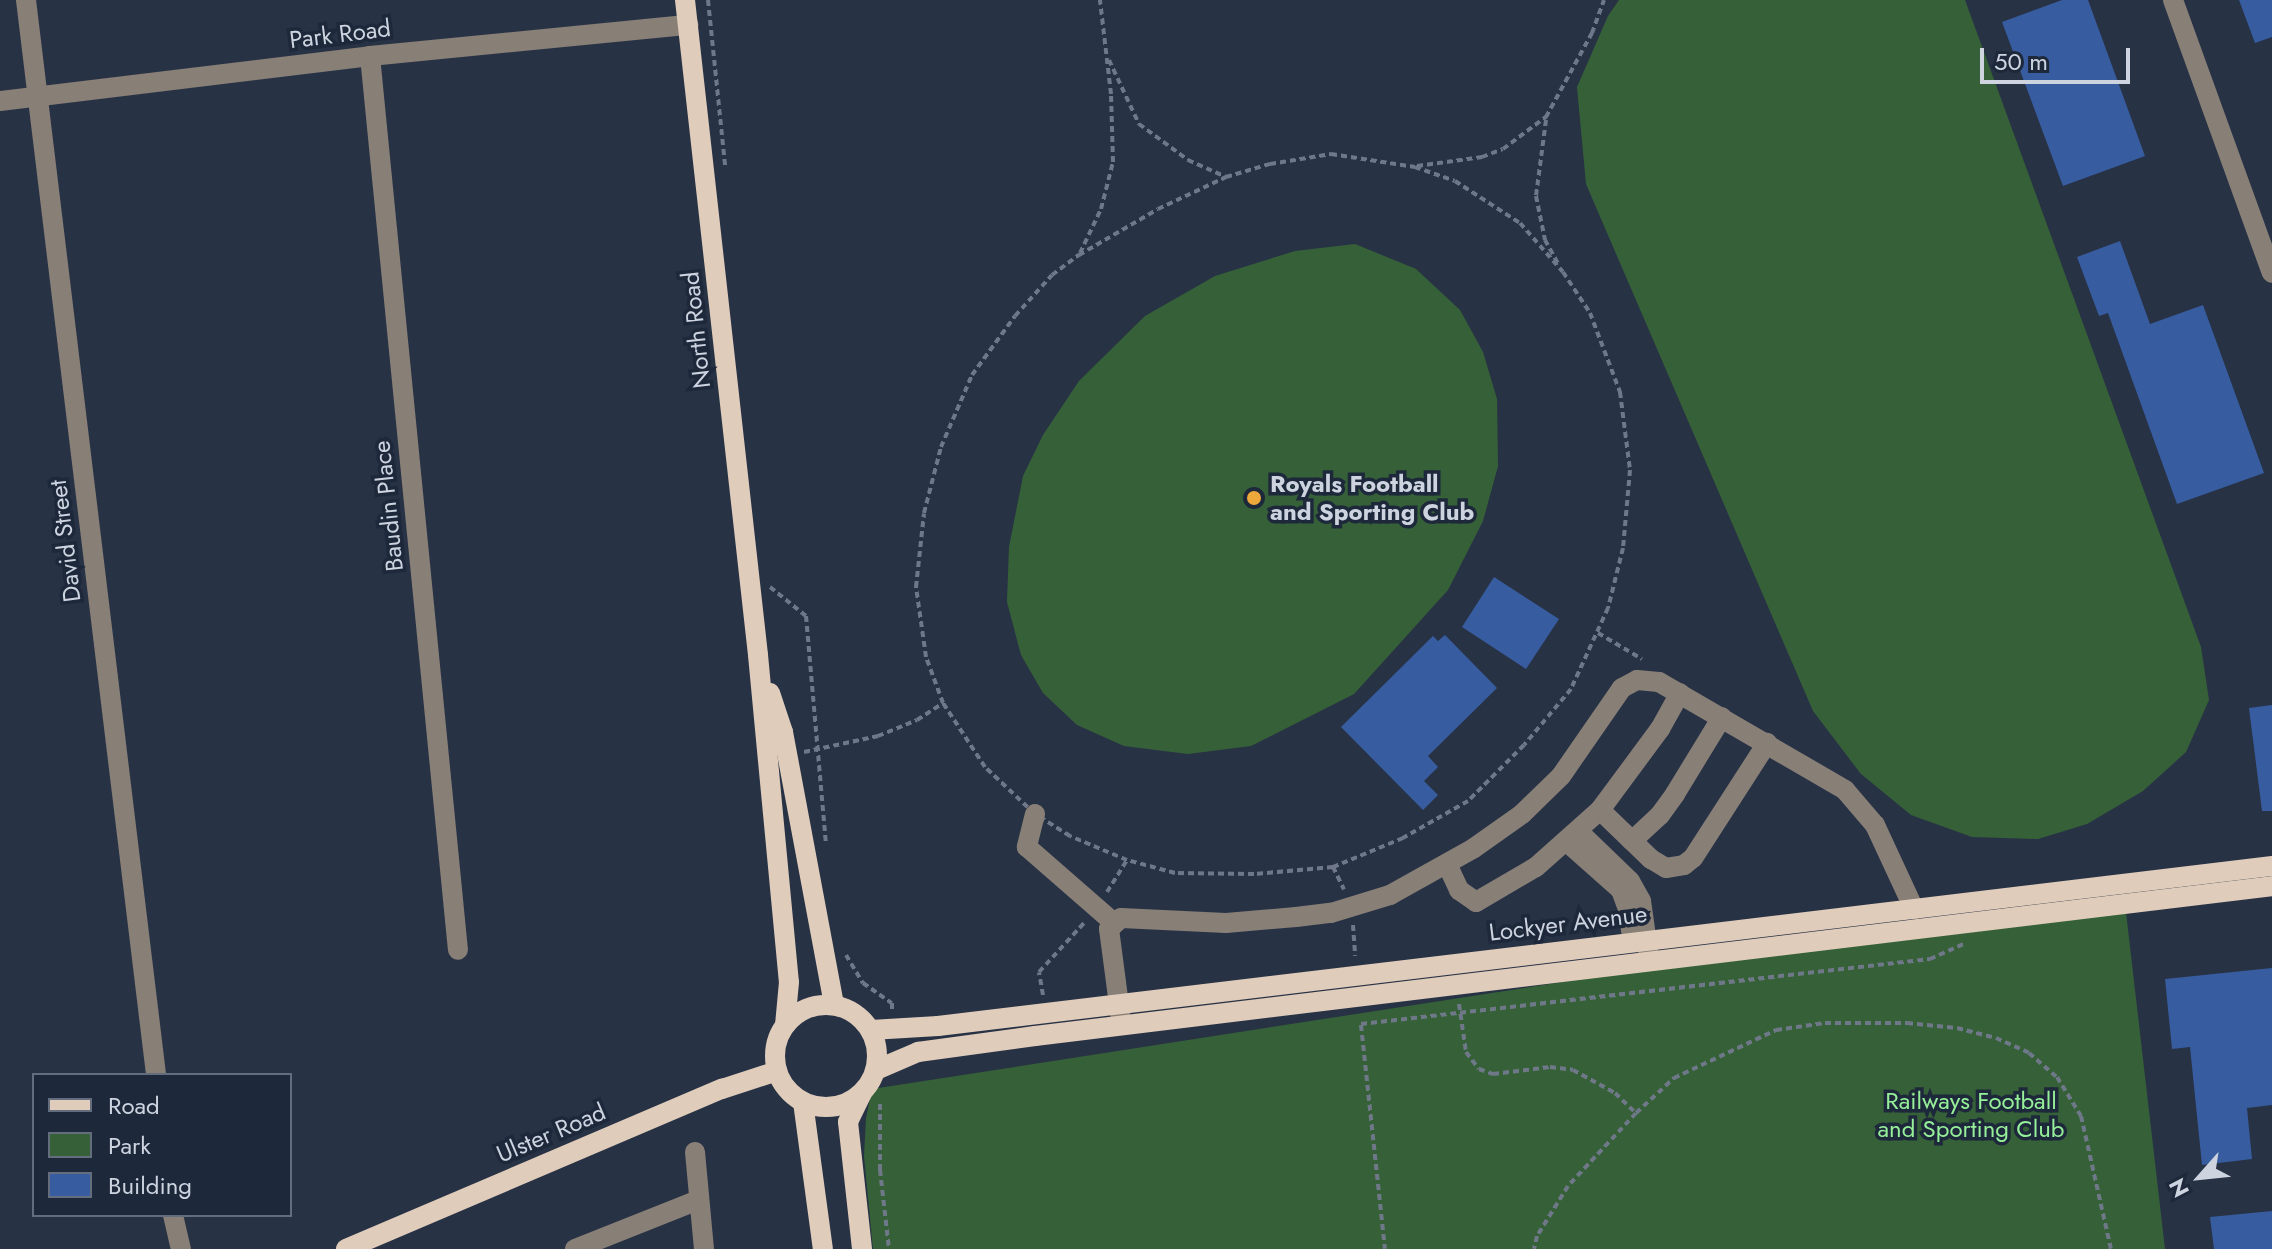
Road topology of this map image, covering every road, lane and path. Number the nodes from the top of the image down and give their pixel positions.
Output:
1 (26, 0) edge
2 (685, 0) edge
3 (708, 0) edge
4 (1100, 0) edge
5 (1604, 0) edge
6 (2173, 0) edge
7 (688, 25) junction
8 (1106, 54) junction
9 (370, 56) junction
10 (37, 97) junction
11 (0, 101) edge
12 (1546, 117) junction
13 (1415, 167) junction
14 (726, 169) dead end
15 (1226, 177) junction
16 (1079, 255) junction
17 (1563, 272) junction
18 (2272, 273) edge
19 (769, 587) dead end
20 (1598, 633) junction
21 (758, 655) junction
22 (1651, 664) dead end
23 (1680, 693) junction
24 (943, 703) junction
25 (1722, 717) junction
26 (1767, 743) junction
27 (818, 749) junction
28 (787, 755) junction
29 (1600, 810) junction
30 (1035, 814) junction
31 (1572, 836) junction
32 (1632, 841) junction
33 (827, 859) dead end
34 (1127, 860) junction
35 (1447, 864) junction
36 (2272, 866) edge
37 (1333, 867) junction
38 (2272, 886) edge
39 (1352, 907) junction
40 (1097, 908) junction
41 (1914, 909) junction
42 (1981, 922) junction
43 (1114, 923) junction
44 (1639, 940) junction
45 (840, 944) dead end
46 (458, 950) dead end
47 (1640, 962) junction
48 (1357, 974) junction
49 (1457, 984) junction
50 (1028, 996) dead end
51 (1359, 997) junction
52 (1119, 1003) junction
53 (834, 1005) junction
54 (907, 1009) dead end
55 (1459, 1013) junction
56 (1361, 1024) junction
57 (785, 1025) junction
58 (1121, 1025) junction
59 (871, 1030) junction
60 (876, 1070) junction
61 (777, 1071) junction
62 (156, 1073) edge
63 (871, 1098) junction
64 (803, 1102) junction
65 (1636, 1113) junction
66 (695, 1152) dead end
67 (698, 1200) junction
68 (173, 1217) edge
69 (181, 1249) edge
70 (346, 1249) edge
71 (575, 1249) edge
72 (704, 1249) edge
73 (823, 1249) edge
74 (862, 1249) edge
75 (889, 1249) edge
76 (1385, 1249) edge
77 (1534, 1249) edge
78 (2111, 1249) edge

1 - 10 street, David Street
2 - 7 main road, North Road
3 - 14 path
4 - 8 path
5 - 12 path
6 - 18 street
7 - 9 street, Park Road
7 - 21 main road, North Road
8 - 15 path
8 - 16 path
9 - 10 street, Park Road
9 - 46 street, Baudin Place
10 - 11 street, Park Road
10 - 62 street, David Street
12 - 13 path
12 - 17 path
13 - 15 path
13 - 17 path
15 - 16 path
16 - 24 path
17 - 20 path
19 - 27 path
20 - 22 path
20 - 37 path
21 - 28 main road, North Road
21 - 57 main road, North Road
23 - 25 street
23 - 29 street
23 - 35 street
24 - 27 path
24 - 30 path
25 - 26 street
25 - 32 street
26 - 32 street
26 - 41 street
27 - 28 path
27 - 33 path
28 - 53 main road, North Road
29 - 31 street
29 - 32 street
30 - 34 path
30 - 40 street
31 - 35 street
31 - 44 street
34 - 37 path
34 - 40 path
35 - 39 street
36 - 41 main road, Lockyer Avenue
37 - 39 path
38 - 42 main road, Lockyer Avenue
39 - 43 street
39 - 48 path
40 - 43 street
40 - 50 path
41 - 44 main road, Lockyer Avenue
42 - 47 main road, Lockyer Avenue
42 - 55 path
43 - 52 street
44 - 47 street
44 - 48 main road, Lockyer Avenue
45 - 54 path
47 - 49 main road, Lockyer Avenue
48 - 52 main road, Lockyer Avenue
49 - 51 main road, Lockyer Avenue
49 - 55 path
51 - 56 path
51 - 58 main road, Lockyer Avenue
52 - 58 street
52 - 59 main road, Lockyer Avenue
53 - 57 main road
53 - 59 main road
55 - 56 path
55 - 65 path
56 - 76 path
57 - 61 main road
58 - 60 main road, Lockyer Avenue
59 - 60 main road
60 - 63 main road
61 - 64 main road
61 - 70 main road, Ulster Road
63 - 64 main road
63 - 74 main road
63 - 75 path
64 - 73 main road
65 - 77 path
65 - 78 path
66 - 67 street
67 - 71 street
67 - 72 street
68 - 69 street

